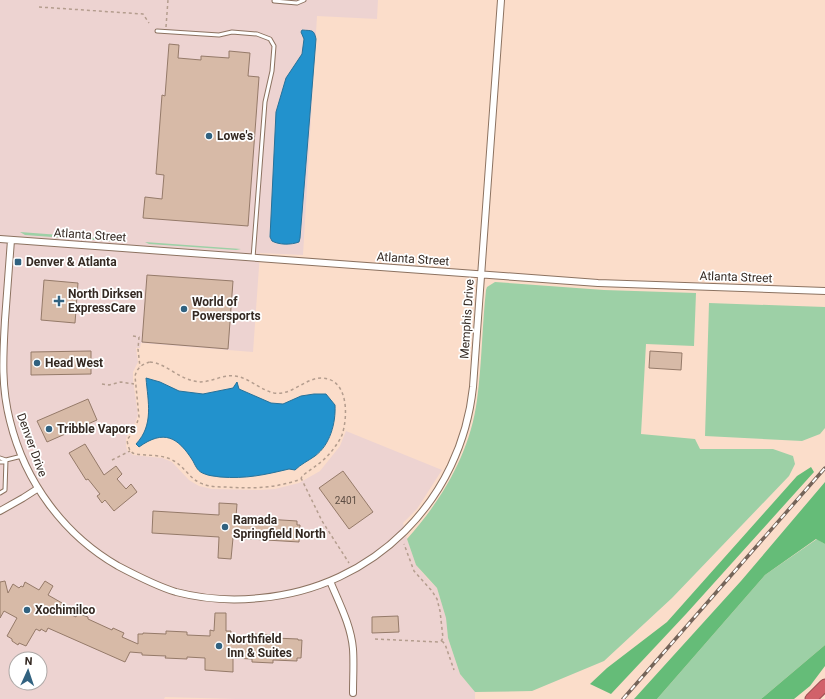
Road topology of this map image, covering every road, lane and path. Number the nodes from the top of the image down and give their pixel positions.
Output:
1 (168, 0) edge
2 (304, 0) edge
3 (502, 0) edge
4 (274, 1) dead end
5 (39, 7) dead end
6 (149, 24) dead end
7 (166, 27) dead end
8 (156, 31) dead end
9 (0, 239) edge
10 (11, 240) junction
11 (253, 258) junction
12 (481, 275) junction
13 (825, 291) edge
14 (133, 336) dead end
15 (140, 367) junction
16 (102, 384) dead end
17 (134, 384) junction
18 (130, 451) junction
19 (22, 456) junction
20 (0, 458) edge
21 (112, 460) dead end
22 (6, 461) junction
23 (0, 462) edge
24 (0, 472) edge
25 (6, 472) junction
26 (0, 478) edge
27 (5, 478) junction
28 (301, 478) junction
29 (0, 483) edge
30 (5, 483) junction
31 (0, 489) edge
32 (5, 489) junction
33 (37, 489) junction
34 (0, 493) edge
35 (0, 511) edge
36 (404, 544) dead end
37 (350, 564) dead end
38 (330, 581) junction
39 (375, 639) dead end
40 (442, 640) junction
41 (454, 670) dead end
42 (825, 685) edge
43 (352, 693) dead end
44 (811, 699) edge

1 - 7 path
2 - 4 lane
3 - 12 street, Memphis Drive
5 - 6 path
8 - 11 lane
9 - 10 street, Atlanta Street
10 - 11 street, Atlanta Street
10 - 19 street, Denver Drive
11 - 12 street, Atlanta Street
12 - 13 street, Atlanta Street
12 - 38 street, Memphis Drive
14 - 15 path
15 - 17 path
15 - 28 path
16 - 17 path
17 - 18 path
18 - 21 path
18 - 28 path
19 - 22 lane
19 - 33 street, Denver Drive
20 - 22 lane
22 - 23 lane
22 - 25 lane
24 - 25 lane
25 - 27 lane
26 - 27 lane
27 - 30 lane
28 - 37 path
29 - 30 lane
30 - 32 lane
31 - 32 lane
32 - 34 lane
33 - 35 street
33 - 38 street, Memphis Drive
36 - 40 path
38 - 43 street
39 - 40 path
40 - 41 path
42 - 44 highway

